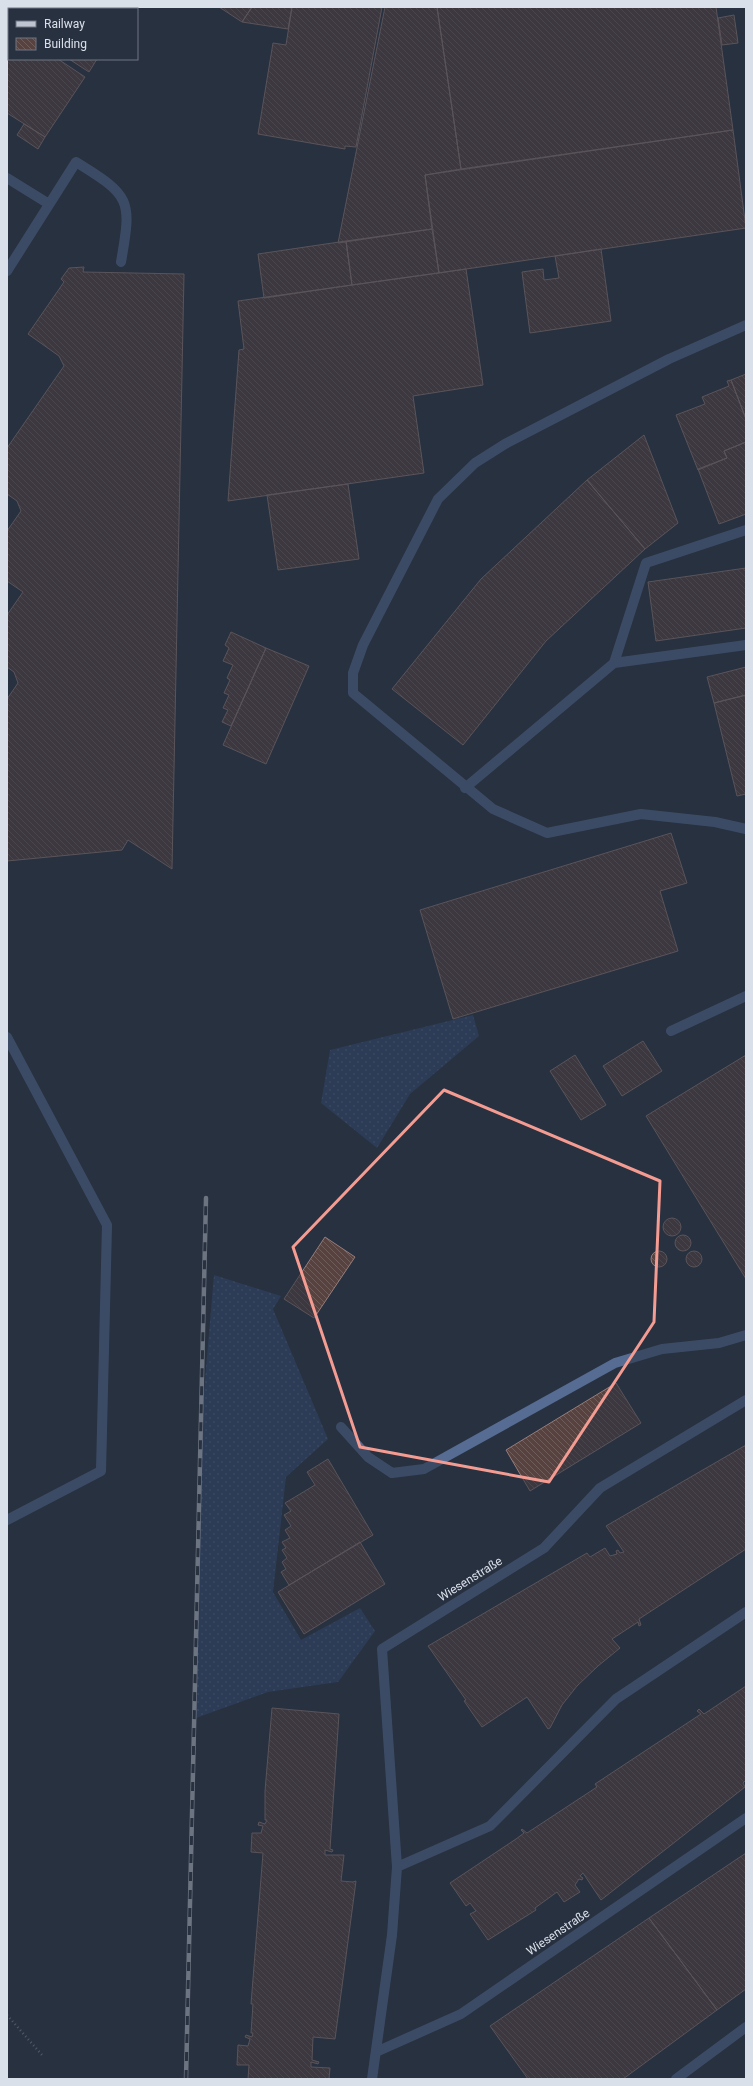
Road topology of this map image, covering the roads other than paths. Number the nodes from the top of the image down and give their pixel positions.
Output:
1 (7, 178) edge
2 (49, 204) junction
3 (121, 262) dead end
4 (7, 271) edge
5 (746, 324) edge
6 (746, 530) edge
7 (746, 645) edge
8 (614, 663) junction
9 (465, 788) junction
10 (746, 829) edge
11 (746, 996) edge
12 (670, 1031) dead end
13 (7, 1037) edge
14 (746, 1335) edge
15 (746, 1400) edge
16 (341, 1427) dead end
17 (7, 1520) edge
18 (746, 1612) edge
19 (746, 1818) edge
20 (397, 1868) junction
21 (746, 2027) edge
22 (376, 2052) junction
23 (372, 2079) edge
24 (676, 2079) edge

1 - 2 lane
2 - 3 lane
2 - 4 lane
5 - 9 lane
6 - 8 lane
7 - 8 lane
8 - 9 lane
9 - 10 lane
11 - 12 lane
13 - 17 lane
14 - 16 lane
15 - 20 lane, Wiesenstraße
18 - 20 lane
19 - 22 lane, Wiesenstraße
20 - 22 lane, Wiesenstraße
21 - 24 lane
22 - 23 lane, Wiesenstraße

